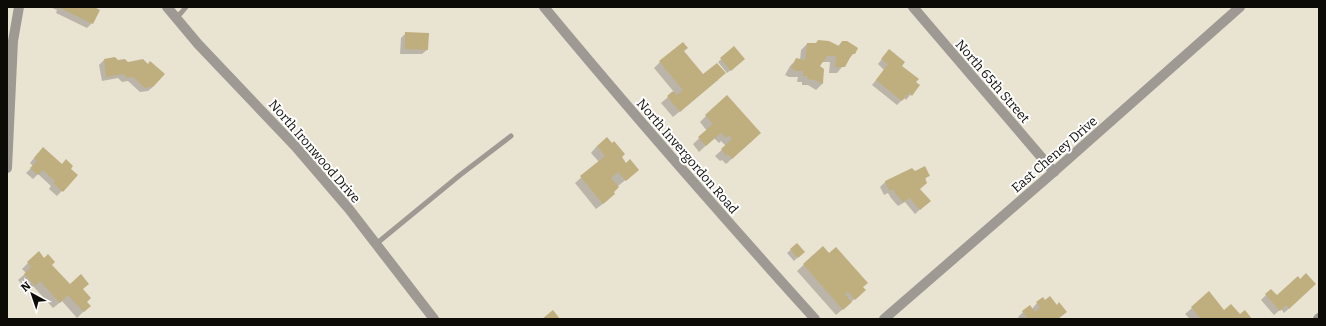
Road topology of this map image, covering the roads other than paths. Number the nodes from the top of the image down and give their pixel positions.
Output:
1 (19, 7) edge
2 (167, 7) edge
3 (186, 7) edge
4 (544, 7) edge
5 (913, 7) edge
6 (1240, 7) edge
7 (176, 17) junction
8 (511, 136) dead end
9 (7, 168) edge
10 (1054, 172) junction
11 (376, 244) junction
12 (434, 319) edge
13 (815, 319) edge
14 (884, 319) edge

1 - 9 street
2 - 7 street, North Ironwood Drive
3 - 7 lane
4 - 13 street, North Invergordon Road
5 - 10 street, North 65th Street
6 - 10 street, East Cheney Drive
7 - 11 street, North Ironwood Drive
8 - 11 lane
10 - 14 street, East Cheney Drive
11 - 12 street, North Ironwood Drive

